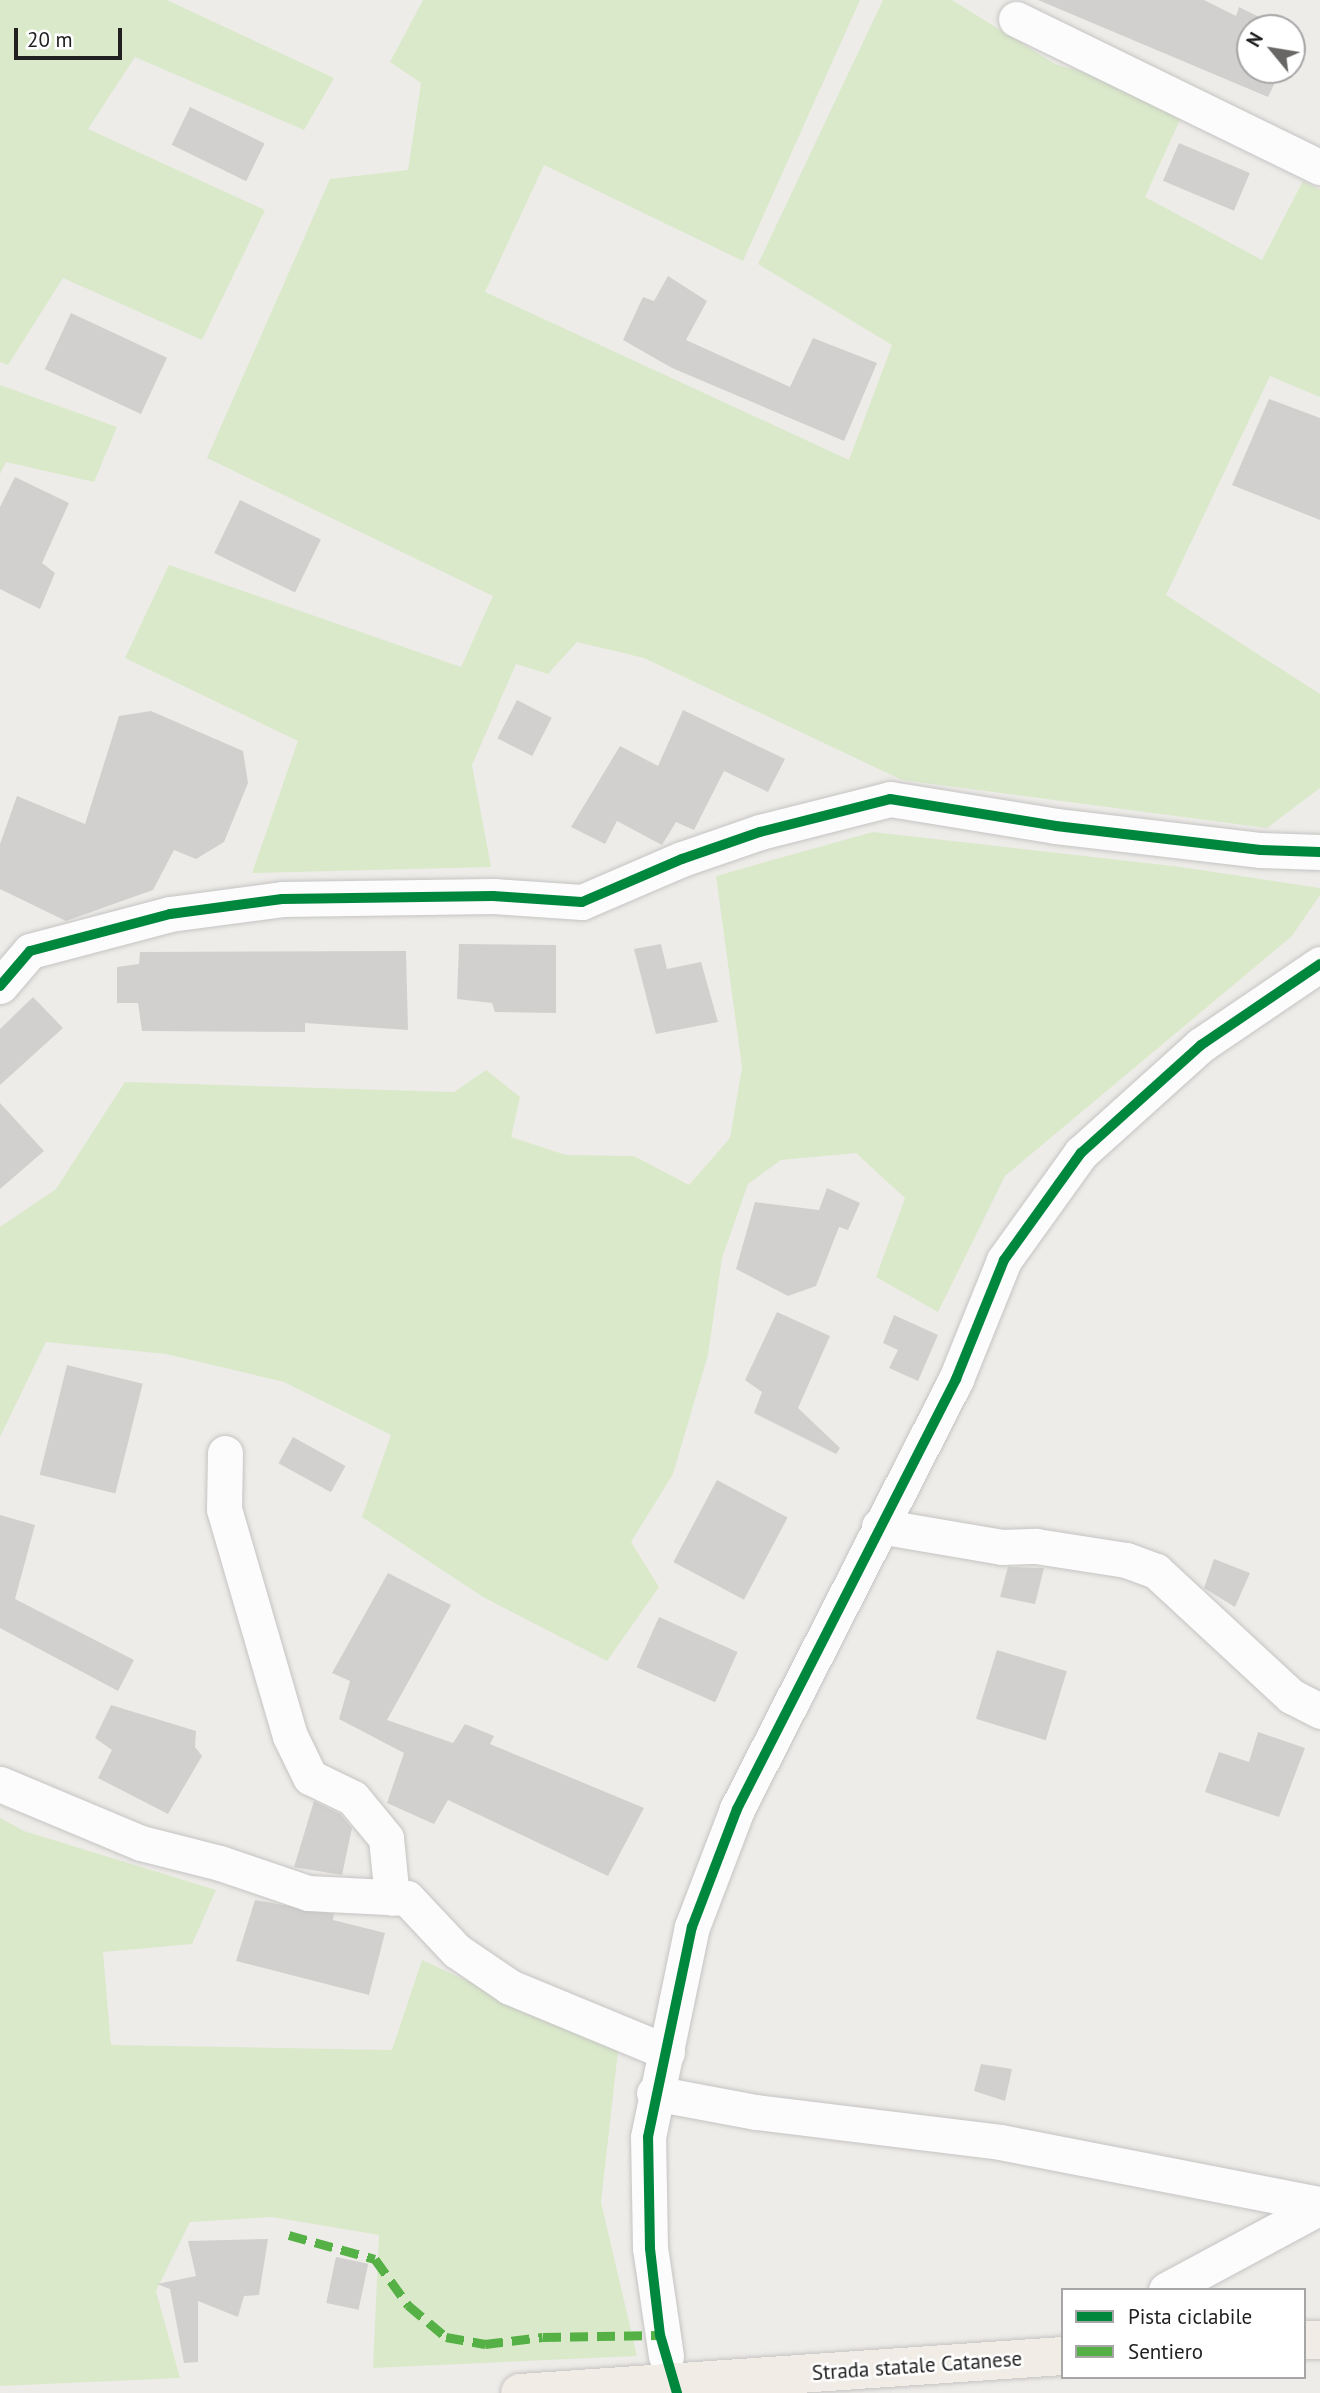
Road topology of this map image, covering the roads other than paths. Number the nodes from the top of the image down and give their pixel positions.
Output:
1 (1016, 19) dead end
2 (1320, 167) edge
3 (1320, 852) edge
4 (1320, 964) edge
5 (0, 986) edge
6 (225, 1453) dead end
7 (880, 1526) junction
8 (1320, 1711) edge
9 (0, 1784) edge
10 (392, 1898) junction
11 (667, 2052) junction
12 (654, 2093) junction
13 (1320, 2206) edge
14 (1170, 2288) edge
15 (666, 2356) dead end
16 (1061, 2356) edge
17 (520, 2393) edge

1 - 2 street
3 - 5 street
4 - 7 street
6 - 10 street
7 - 8 street
7 - 11 street
9 - 10 street
10 - 11 street
11 - 12 street
12 - 13 street
12 - 15 street
13 - 14 street
16 - 17 main road, Strada statale Catanese

